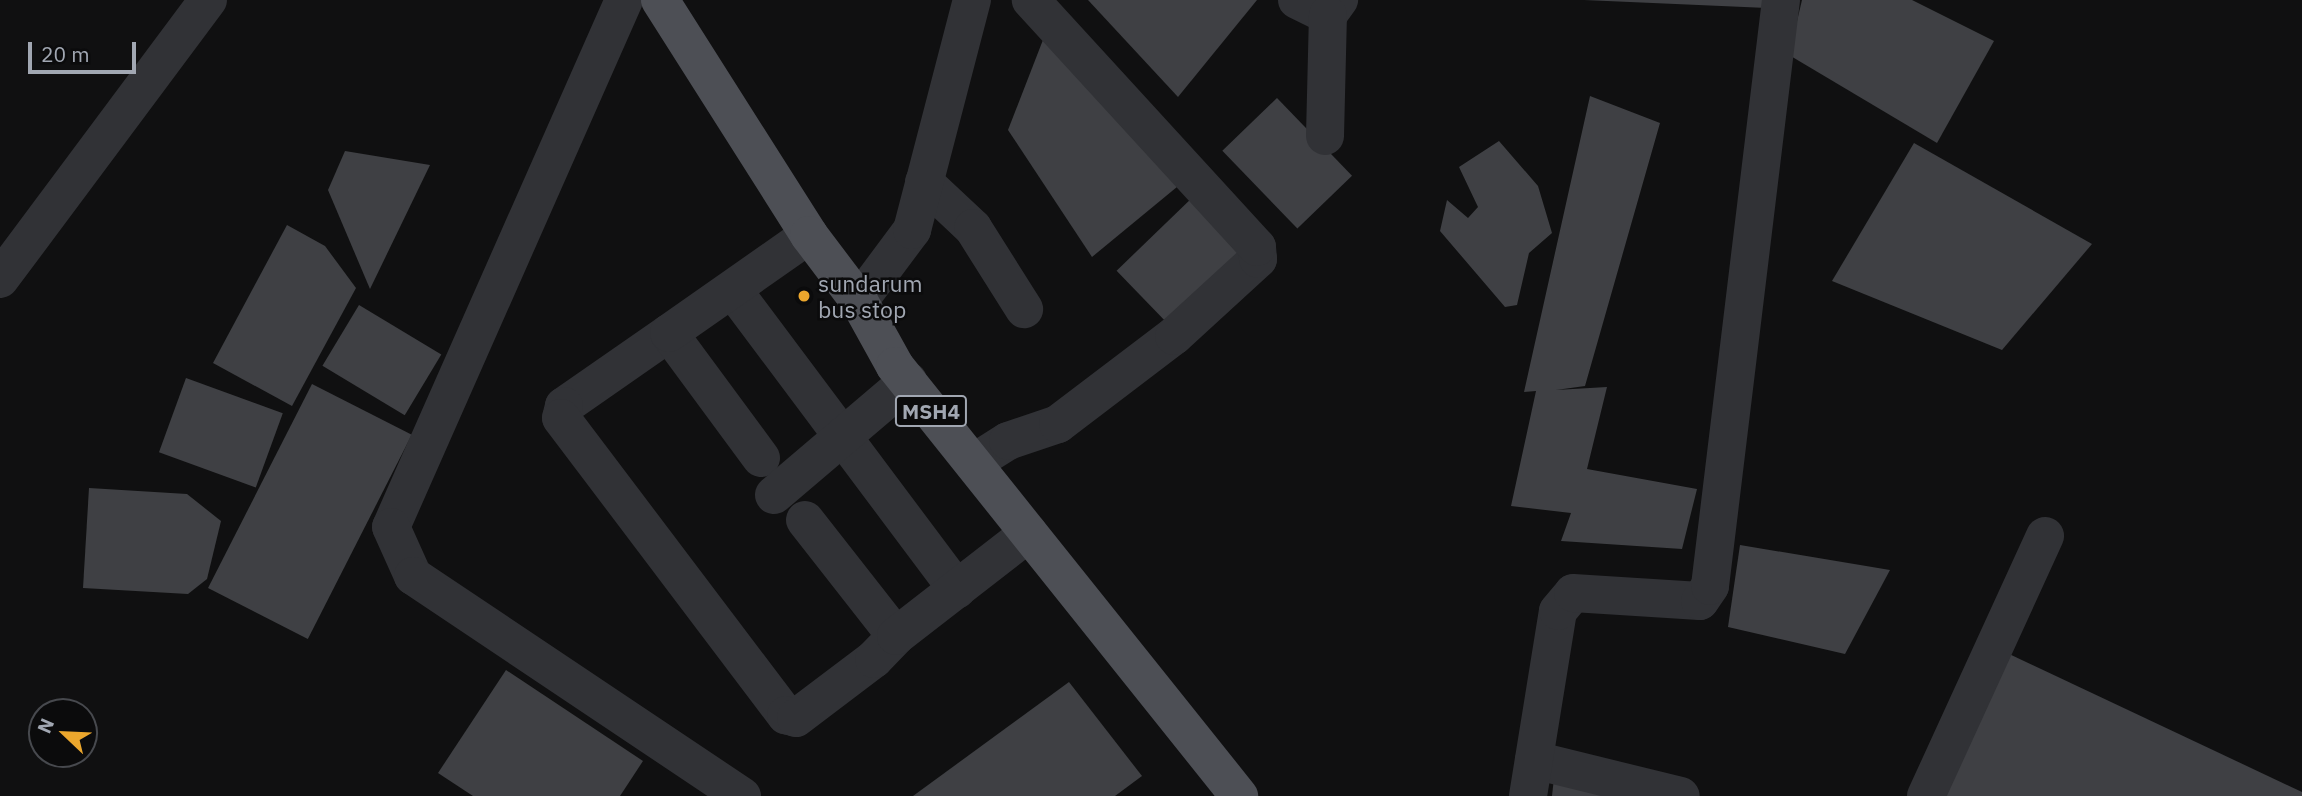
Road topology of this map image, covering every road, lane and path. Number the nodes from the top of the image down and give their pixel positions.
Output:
1 (208, 0) edge
2 (624, 0) edge
3 (660, 0) edge
4 (972, 0) edge
5 (1031, 0) edge
6 (1781, 0) edge
7 (1321, 5) edge
8 (1325, 136) dead end
9 (924, 182) junction
10 (809, 235) junction
11 (0, 279) edge
12 (733, 290) junction
13 (859, 301) junction
14 (1024, 309) dead end
15 (668, 333) junction
16 (908, 381) junction
17 (842, 437) junction
18 (761, 458) dead end
19 (973, 463) junction
20 (774, 495) dead end
21 (805, 520) dead end
22 (1029, 533) junction
23 (2045, 536) dead end
24 (957, 589) junction
25 (896, 636) junction
26 (1531, 778) edge
27 (743, 796) edge
28 (1239, 796) edge
29 (1681, 796) edge
30 (1926, 796) edge

1 - 11 street
2 - 27 street
3 - 10 main road, MSH4
4 - 9 street
5 - 19 street
6 - 26 street
7 - 8 street
9 - 13 street
9 - 14 street
10 - 12 street
10 - 13 main road, MSH4
12 - 15 street
12 - 17 street
13 - 16 main road, MSH4
15 - 18 street
15 - 25 street
16 - 17 street
16 - 19 main road, MSH4
17 - 20 street
17 - 24 street
19 - 22 main road, MSH4
21 - 25 street
22 - 24 street
22 - 28 main road, MSH4
23 - 30 street
24 - 25 street
26 - 29 street

